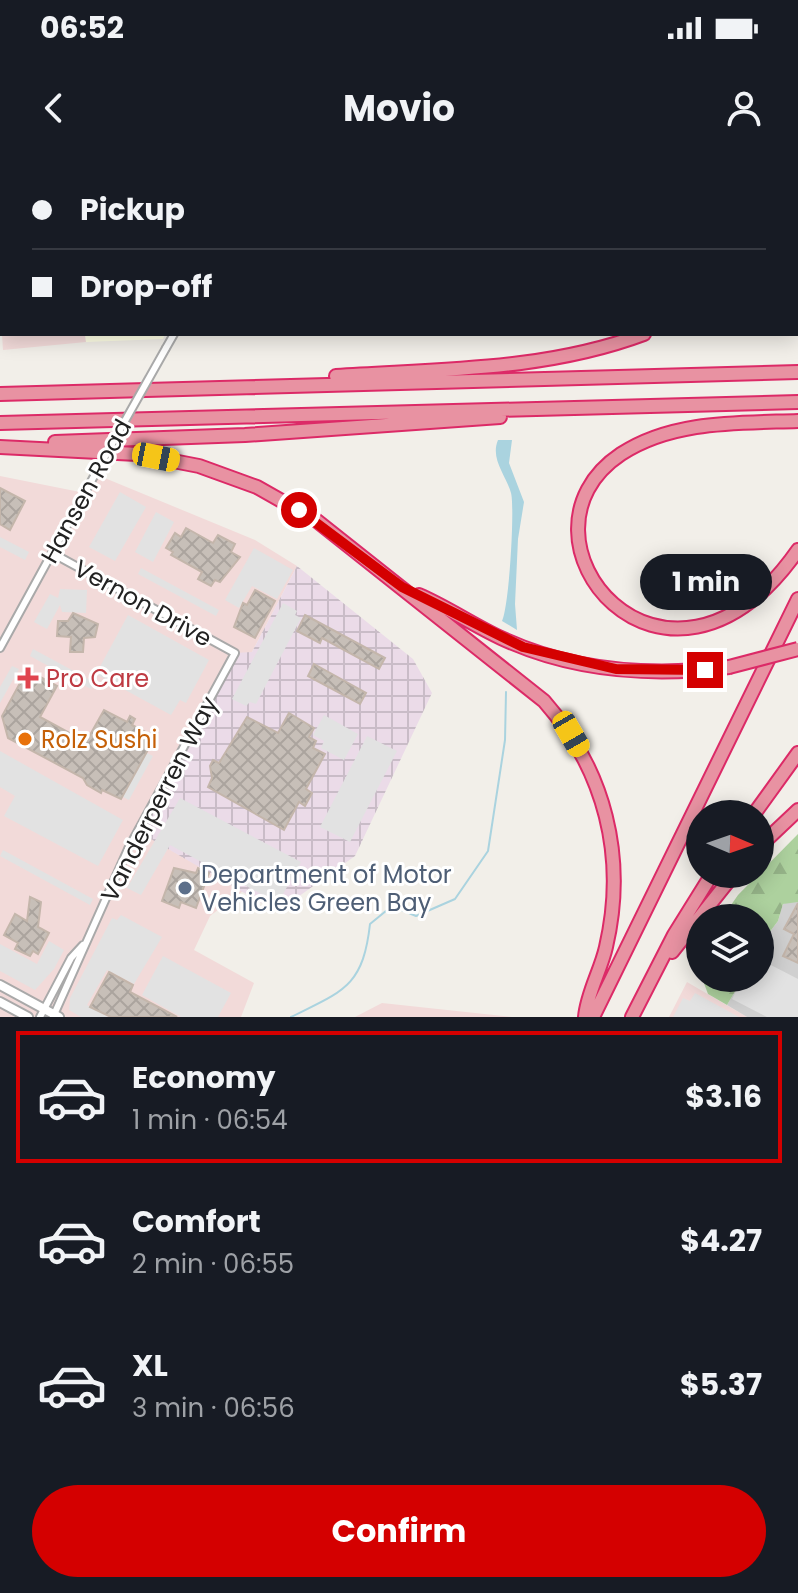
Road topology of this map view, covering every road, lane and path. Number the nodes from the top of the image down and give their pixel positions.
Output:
1 (173, 336) edge
2 (638, 336) edge
3 (798, 372) edge
4 (195, 386) junction
5 (0, 394) edge
6 (798, 402) edge
7 (585, 410) junction
8 (798, 421) edge
9 (0, 423) edge
10 (0, 447) edge
11 (798, 550) edge
12 (52, 553) junction
13 (402, 587) junction
14 (798, 599) edge
15 (0, 648) edge
16 (798, 649) edge
17 (235, 653) joint
18 (798, 753) edge
19 (764, 800) edge
20 (798, 810) edge
21 (774, 833) edge
22 (703, 888) edge
23 (723, 888) edge
24 (84, 945) junction
25 (659, 967) junction
26 (0, 985) edge
27 (0, 1002) edge
28 (42, 1013) edge
29 (55, 1016) edge
30 (28, 1017) edge
31 (585, 1017) edge
32 (593, 1017) edge
33 (632, 1017) edge

1 - 12 street, Hansen Road, bridge
2 - 4 highway
3 - 4 highway
4 - 5 highway
6 - 7 highway
7 - 9 highway
7 - 10 highway
8 - 11 highway
10 - 13 highway
12 - 15 street, Hansen Road
12 - 17 street, Vernon Drive
13 - 16 highway, bridge
13 - 31 highway
14 - 32 highway
17 - 24 street, Vanderperren Way
18 - 19 highway
20 - 21 highway
22 - 25 highway
23 - 25 highway
24 - 28 street, Vanderperren Way
24 - 29 street, Vanderperren Way
25 - 33 highway
26 - 28 street
27 - 30 street
28 - 29 street

